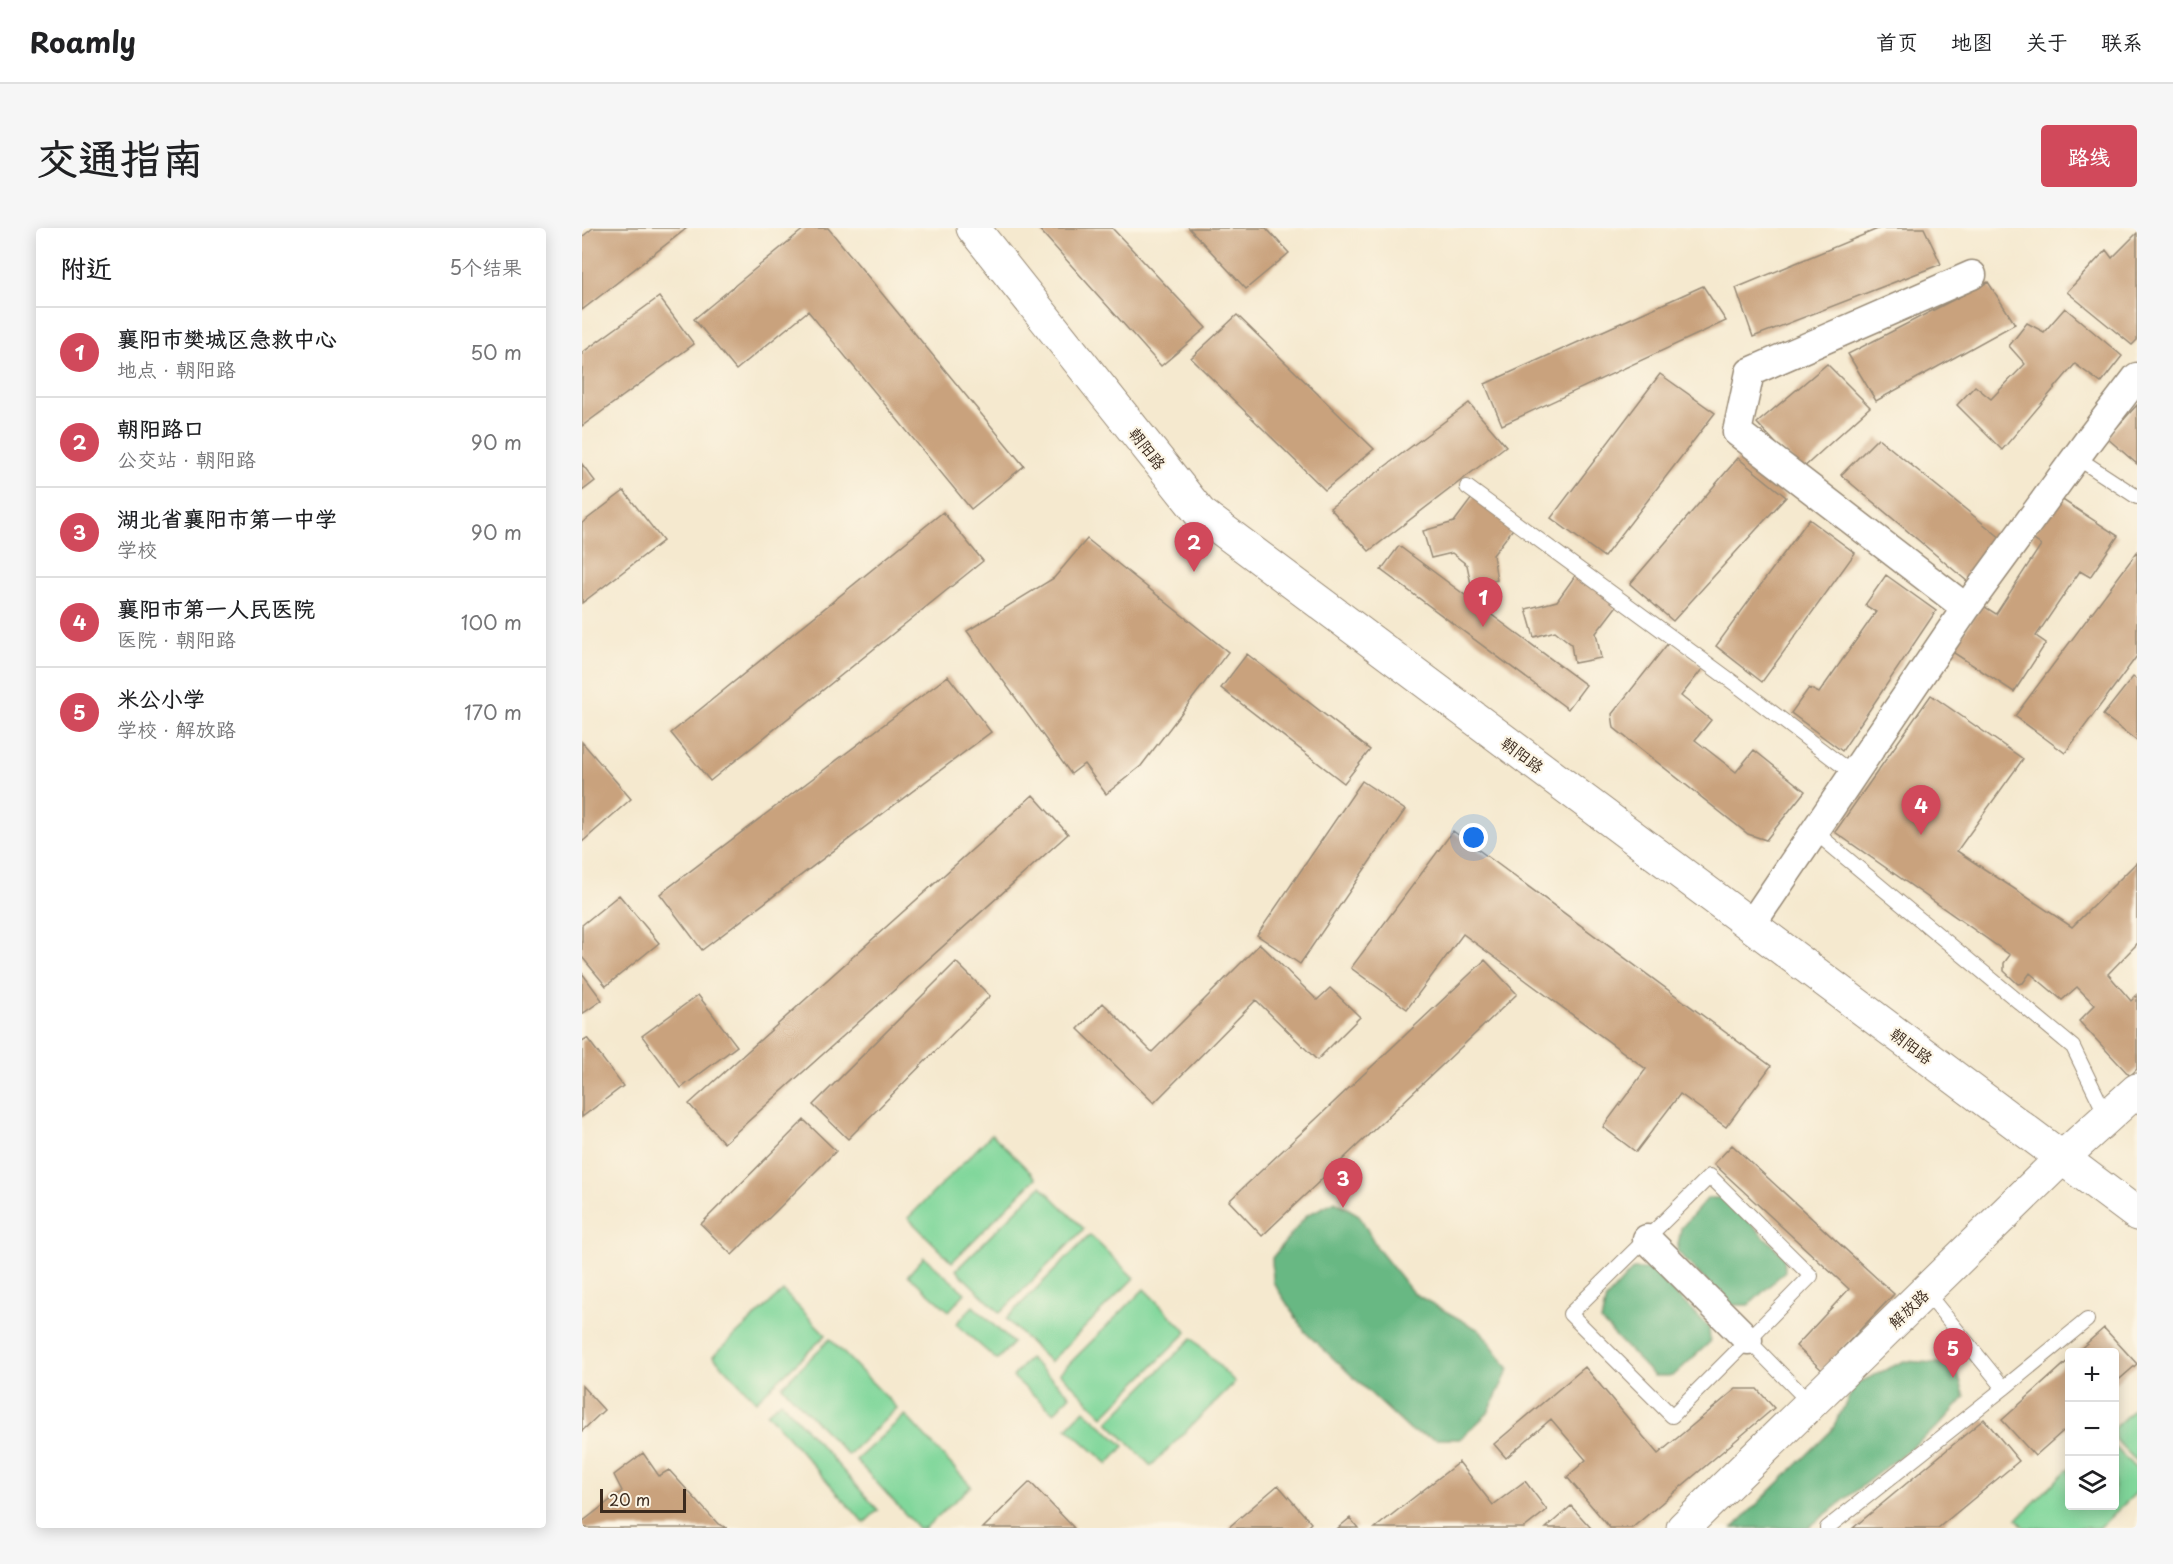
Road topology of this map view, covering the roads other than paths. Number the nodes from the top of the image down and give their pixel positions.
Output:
1 (973, 228) edge
2 (1972, 275) dead end
3 (2137, 377) edge
4 (2076, 457) junction
5 (1467, 487) dead end
6 (2137, 497) edge
7 (1966, 608) junction
8 (1853, 774) junction
9 (1815, 832) junction
10 (1751, 925) junction
11 (2137, 1090) edge
12 (2107, 1117) junction
13 (2063, 1157) junction
14 (2137, 1214) edge
15 (1647, 1239) junction
16 (1925, 1291) junction
17 (2087, 1320) dead end
18 (1748, 1340) junction
19 (2004, 1388) junction
20 (1810, 1403) junction
21 (1683, 1528) edge
22 (1827, 1528) edge

1 - 10 main road, 朝阳路
2 - 7 street
3 - 4 street
4 - 6 lane
4 - 7 street
5 - 8 lane
7 - 8 street
8 - 9 street
9 - 10 street
9 - 12 lane
10 - 13 main road, 朝阳路
11 - 12 main road, 解放路
12 - 13 main road, 解放路
13 - 14 main road, 朝阳路
13 - 16 main road, 解放路
15 - 18 street
15 - 18 lane
15 - 18 lane
16 - 19 lane
16 - 20 main road, 解放路
17 - 19 lane
18 - 20 lane
19 - 22 lane
20 - 21 main road, 解放路

